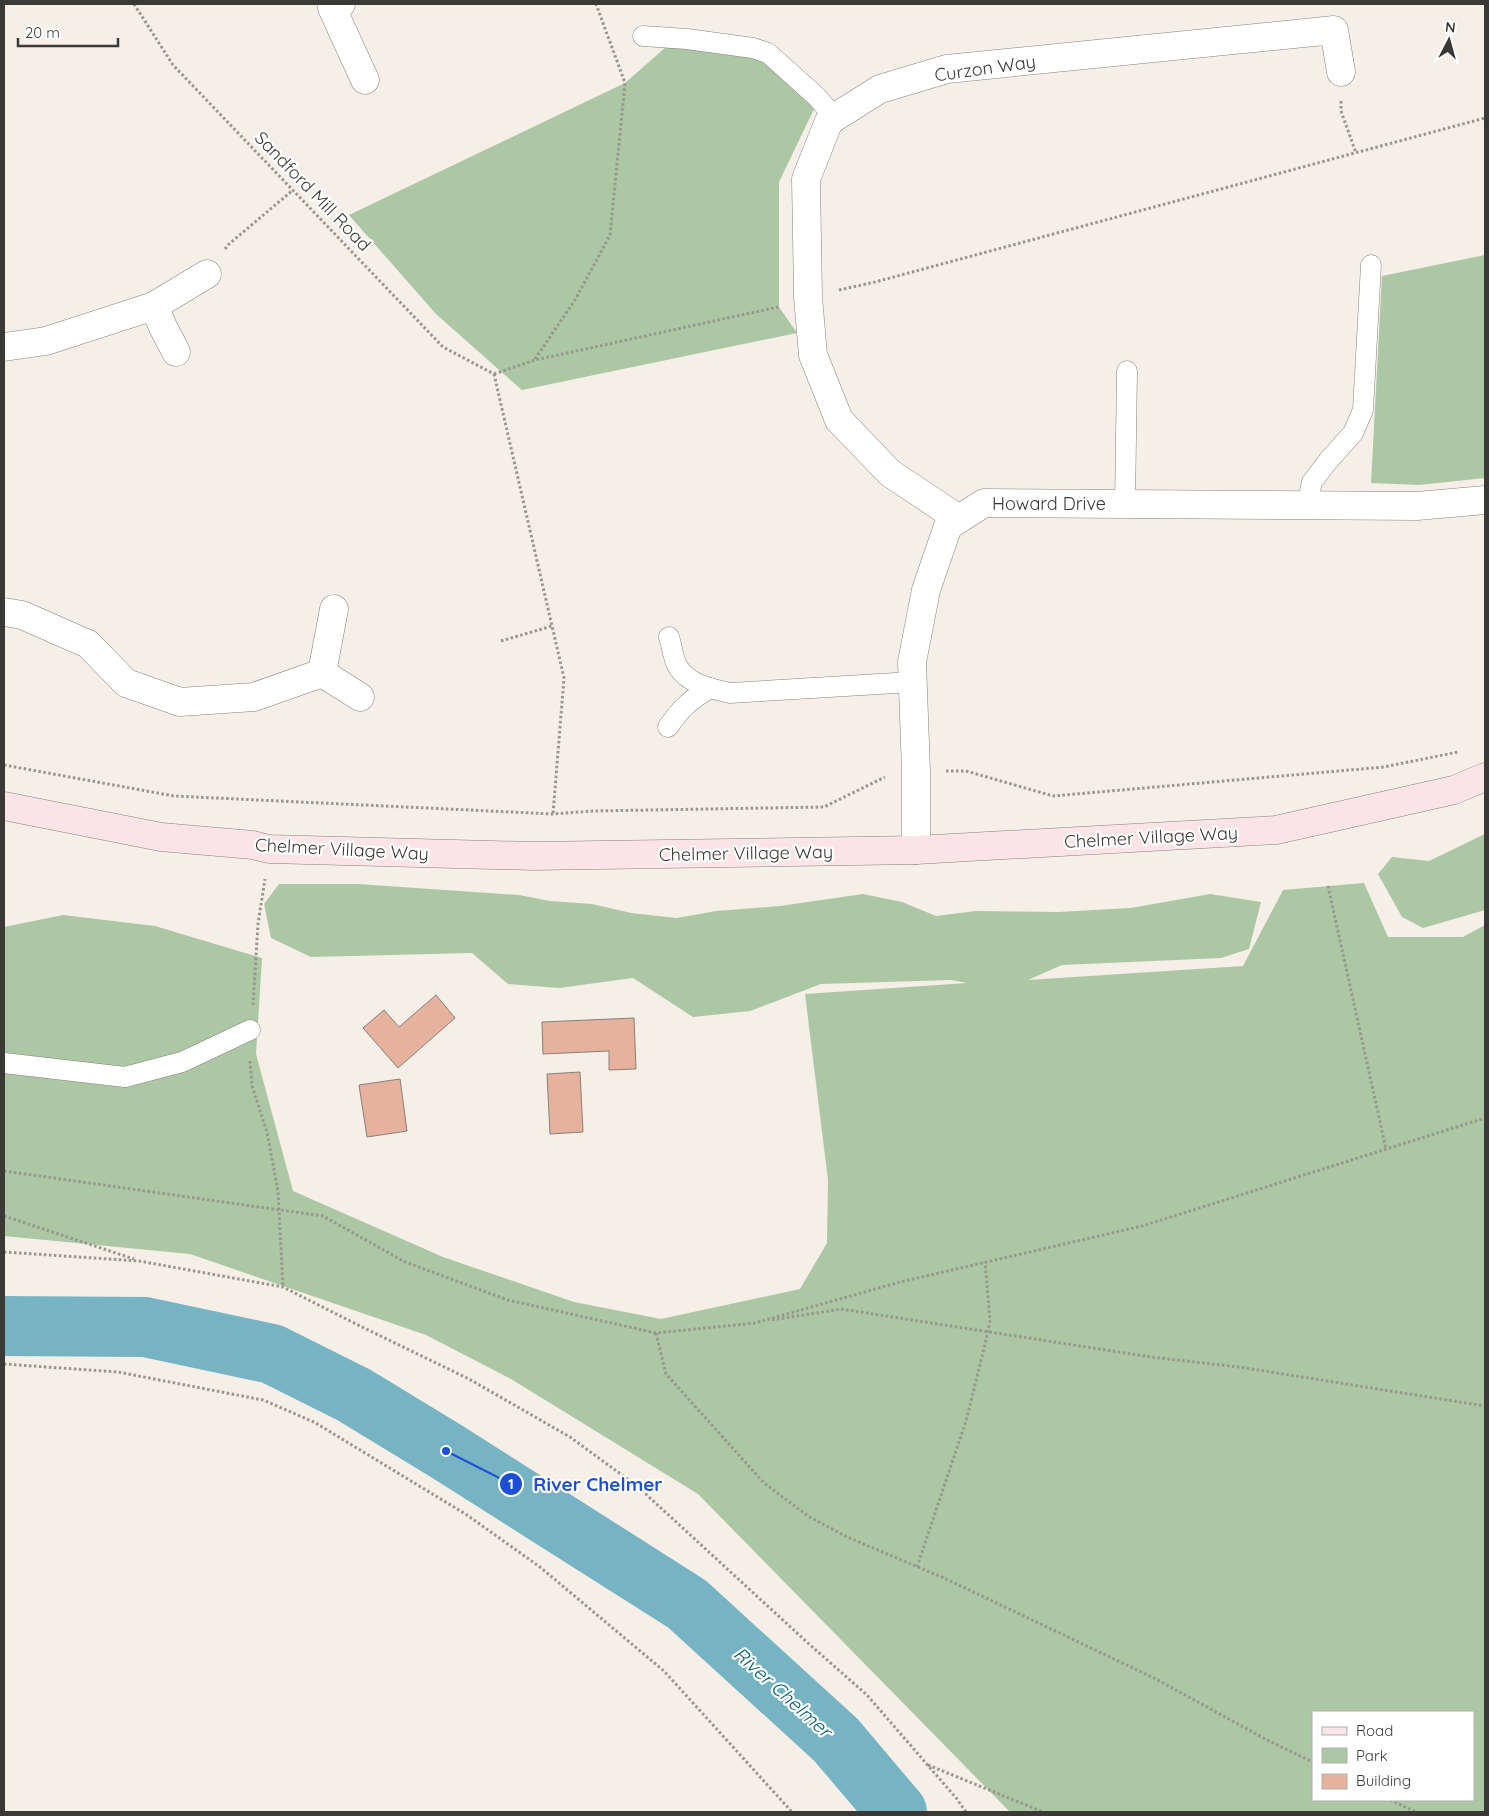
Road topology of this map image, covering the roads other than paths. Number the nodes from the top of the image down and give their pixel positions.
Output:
1 (341, 4) edge
2 (643, 36) dead end
3 (1341, 72) road end
4 (365, 80) dead end
5 (834, 117) junction
6 (1371, 265) dead end
7 (207, 274) road end
8 (154, 306) junction
9 (4, 347) edge
10 (176, 352) dead end
11 (1127, 371) dead end
12 (1485, 500) edge
13 (1125, 503) junction
14 (1307, 505) junction
15 (959, 519) junction
16 (334, 608) dead end
17 (4, 612) edge
18 (669, 637) dead end
19 (322, 673) junction
20 (913, 682) junction
21 (710, 688) junction
22 (360, 697) dead end
23 (668, 727) dead end
24 (1485, 777) edge
25 (4, 806) edge
26 (916, 850) junction
27 (250, 1030) road end
28 (4, 1063) edge

1 - 4 street
2 - 5 lane
3 - 5 street, Curzon Way
5 - 15 street, Curzon Way
6 - 14 lane
7 - 8 street
8 - 9 street
8 - 10 street
11 - 13 lane
12 - 14 street, Howard Drive
13 - 14 street, Howard Drive
13 - 15 street, Howard Drive
15 - 20 street, Howard Drive
16 - 19 street
17 - 19 street
18 - 21 lane
19 - 22 street
20 - 21 lane
20 - 26 street, Howard Drive
21 - 23 lane
24 - 26 street, Chelmer Village Way
25 - 26 street, Chelmer Village Way
27 - 28 lane

